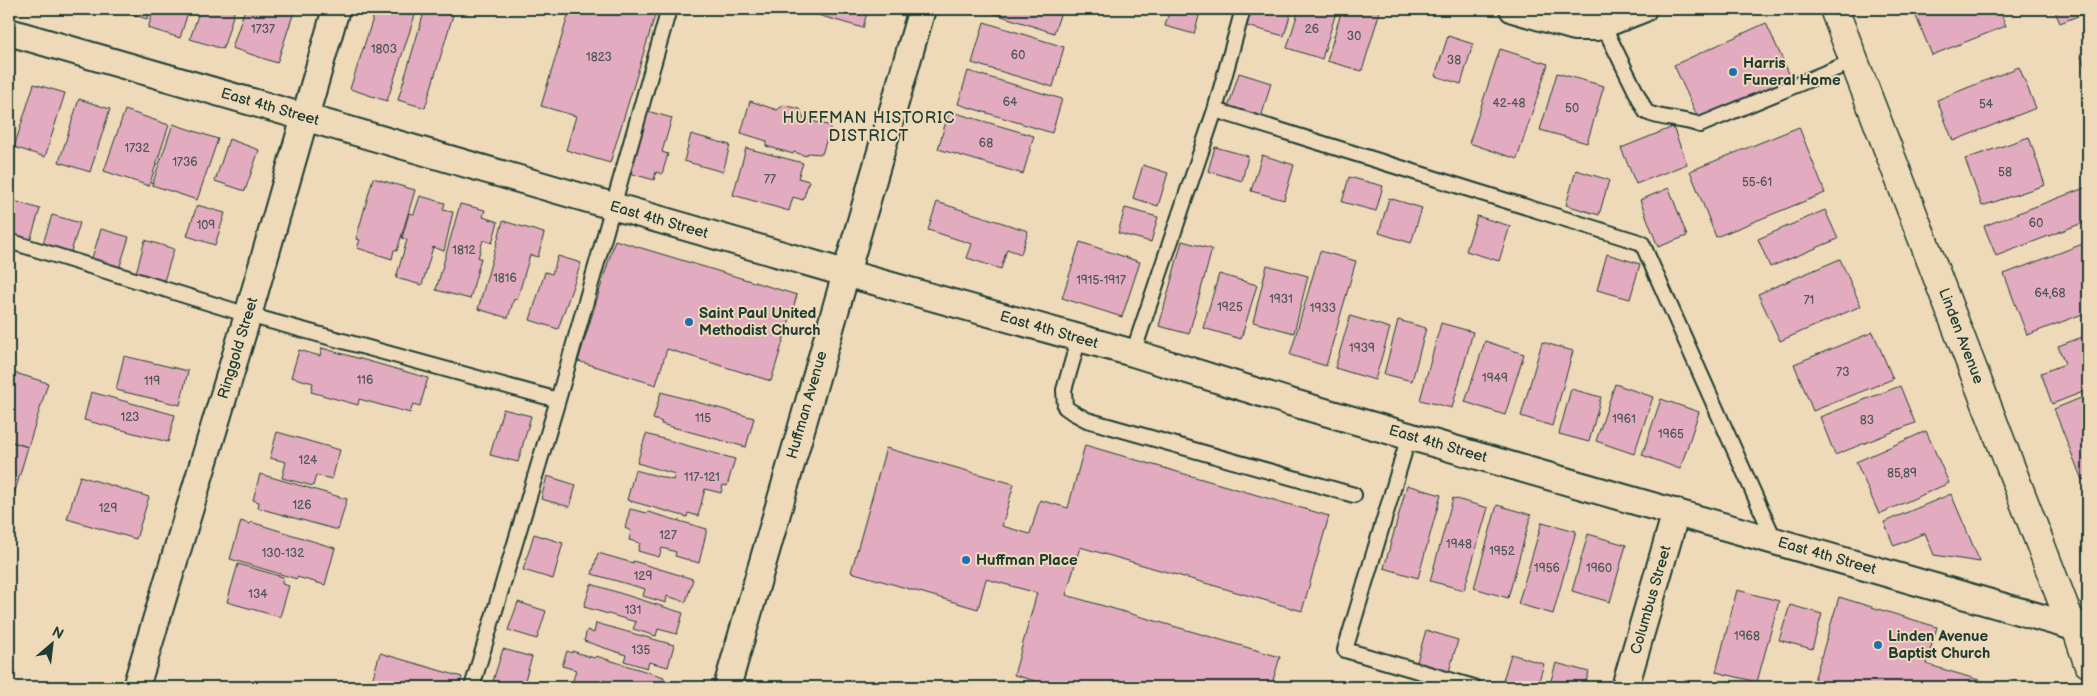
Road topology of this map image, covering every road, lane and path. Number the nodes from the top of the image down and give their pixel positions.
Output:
1 (336, 9) edge
2 (669, 9) edge
3 (922, 9) edge
4 (1243, 9) edge
5 (1513, 9) edge
6 (1643, 9) edge
7 (1834, 9) edge
8 (1603, 24) junction
9 (9, 32) edge
10 (1854, 61) junction
11 (1215, 110) junction
12 (305, 117) junction
13 (612, 206) junction
14 (9, 241) edge
15 (845, 273) junction
16 (248, 315) junction
17 (1079, 338) junction
18 (1134, 353) junction
19 (558, 400) junction
20 (1409, 436) junction
21 (1354, 495) dead end
22 (1676, 512) junction
23 (1775, 541) junction
24 (2082, 629) edge
25 (2088, 663) edge
26 (136, 687) edge
27 (472, 687) edge
28 (727, 687) edge
29 (1474, 687) edge
30 (1625, 687) edge

1 - 12 street, Ringgold Street
2 - 13 lane
3 - 15 street, Huffman Avenue
4 - 11 lane
5 - 8 street
6 - 8 street
7 - 10 main road, Linden Avenue
8 - 10 lane
9 - 12 street, East 4th Street
10 - 24 main road, Linden Avenue
11 - 18 lane
11 - 23 lane
12 - 13 street, East 4th Street
12 - 16 street, Ringgold Street
13 - 15 street, East 4th Street
13 - 19 lane
14 - 16 lane
15 - 17 street, East 4th Street
15 - 28 street, Huffman Avenue
16 - 19 lane
16 - 26 street, Ringgold Street
17 - 18 street, East 4th Street
17 - 21 lane
18 - 20 street, East 4th Street
19 - 27 lane
20 - 22 street, East 4th Street
20 - 29 lane
22 - 23 street, East 4th Street
22 - 30 street, Columbus Street
23 - 24 street, East 4th Street
24 - 25 main road, Linden Avenue

